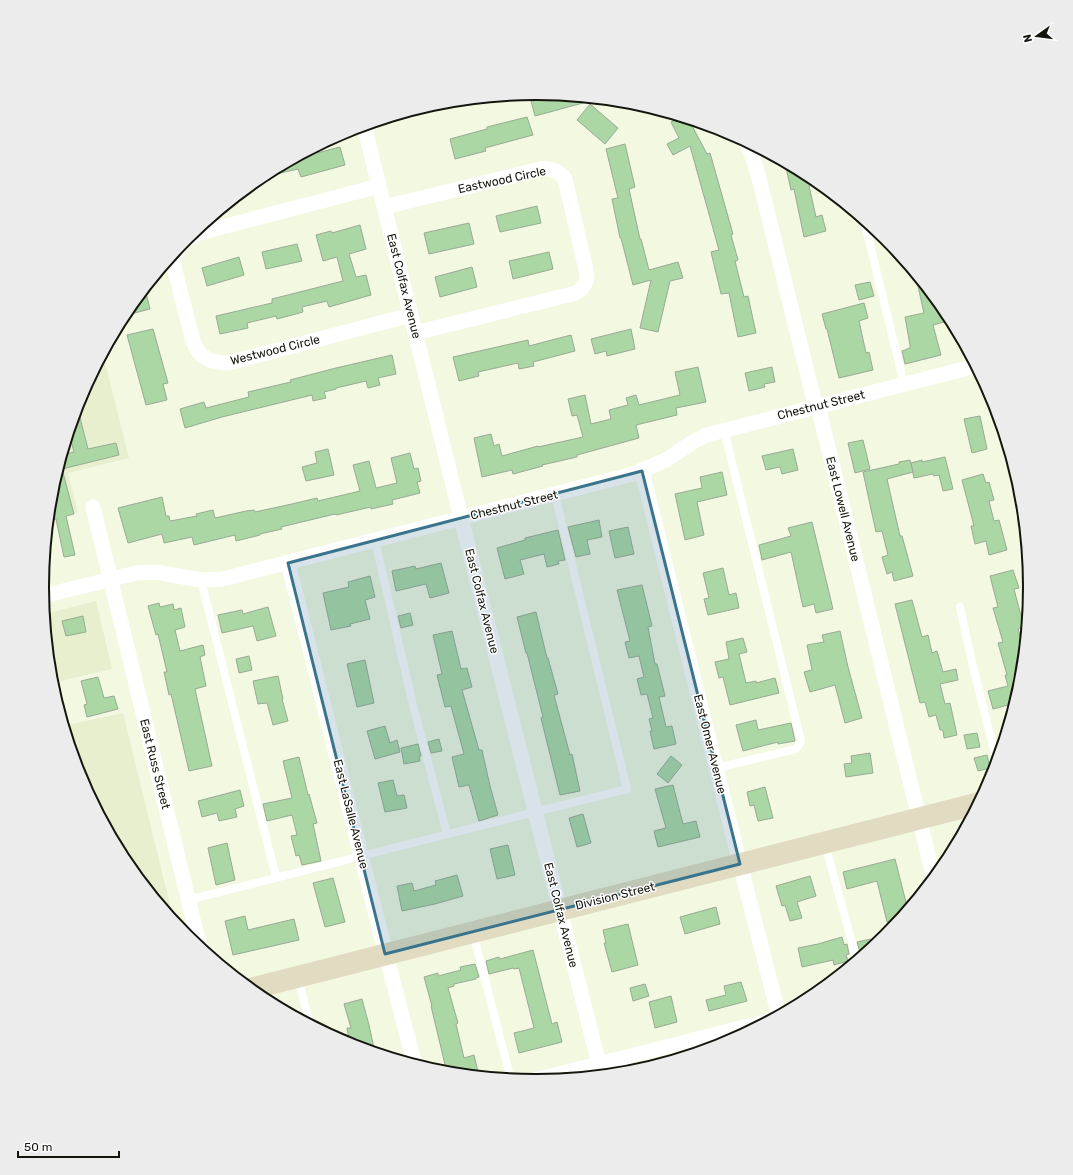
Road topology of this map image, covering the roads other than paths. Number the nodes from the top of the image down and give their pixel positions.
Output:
1 (366, 131) edge
2 (748, 148) edge
3 (379, 186) junction
4 (384, 207) junction
5 (866, 229) edge
6 (203, 232) edge
7 (174, 262) edge
8 (411, 315) junction
9 (415, 333) junction
10 (971, 367) edge
11 (904, 384) junction
12 (817, 406) junction
13 (724, 430) junction
14 (642, 471) junction
15 (554, 495) junction
16 (93, 507) dead end
17 (461, 518) junction
18 (375, 541) junction
19 (288, 563) junction
20 (110, 579) junction
21 (202, 580) junction
22 (49, 594) edge
23 (960, 607) dead end
24 (995, 753) edge
25 (716, 768) junction
26 (973, 805) edge
27 (535, 812) junction
28 (919, 818) junction
29 (446, 834) junction
30 (824, 842) junction
31 (362, 856) junction
32 (740, 864) junction
33 (932, 871) edge
34 (276, 877) junction
35 (188, 900) junction
36 (559, 910) junction
37 (473, 932) junction
38 (197, 937) edge
39 (385, 954) junction
40 (856, 956) edge
41 (298, 977) junction
42 (258, 987) edge
43 (778, 1011) edge
44 (308, 1018) edge
45 (733, 1033) edge
46 (691, 1048) edge
47 (413, 1059) edge
48 (600, 1070) edge
49 (585, 1072) edge
50 (509, 1074) edge

1 - 3 street, East Colfax Avenue
2 - 12 street, East Lowell Avenue
3 - 4 street, East Colfax Avenue
3 - 6 street
4 - 8 street, East Colfax Avenue
4 - 9 street, Eastwood Circle
5 - 11 lane
7 - 8 street, Westwood Circle
8 - 9 street, East Colfax Avenue
9 - 17 street, East Colfax Avenue
10 - 11 street, Chestnut Street
11 - 12 street, Chestnut Street
12 - 13 street, Chestnut Street
12 - 28 street, East Lowell Avenue
13 - 14 street, Chestnut Street
13 - 25 lane
14 - 15 street, Chestnut Street
14 - 25 street, East Omer Avenue
15 - 17 street, Chestnut Street
15 - 27 lane
16 - 20 street, East Russ Street
17 - 18 street, Chestnut Street
17 - 27 street, East Colfax Avenue
18 - 19 street, Chestnut Street
18 - 29 lane
19 - 21 street, Chestnut Street
19 - 31 street, East LaSalle Avenue
20 - 21 street, Chestnut Street
20 - 22 street, Chestnut Street
20 - 35 street, East Russ Street
21 - 34 lane
23 - 24 lane
25 - 32 street, East Omer Avenue
26 - 28 street, Division Street
27 - 29 lane
27 - 36 street, East Colfax Avenue
28 - 30 street, Division Street
28 - 33 street, East Lowell Avenue
29 - 31 lane
30 - 32 street, Division Street
30 - 40 lane
31 - 34 lane
31 - 39 street, East LaSalle Avenue
32 - 36 street, Division Street
32 - 43 street, East Omer Avenue
34 - 35 lane
35 - 38 street, East Russ Street
36 - 37 street, Division Street
36 - 48 street, East Colfax Avenue
37 - 39 street, Division Street
37 - 50 lane
39 - 41 street, Division Street
39 - 47 street, East LaSalle Avenue
41 - 42 street, Division Street
41 - 44 lane
45 - 46 street
46 - 48 street
48 - 49 street

